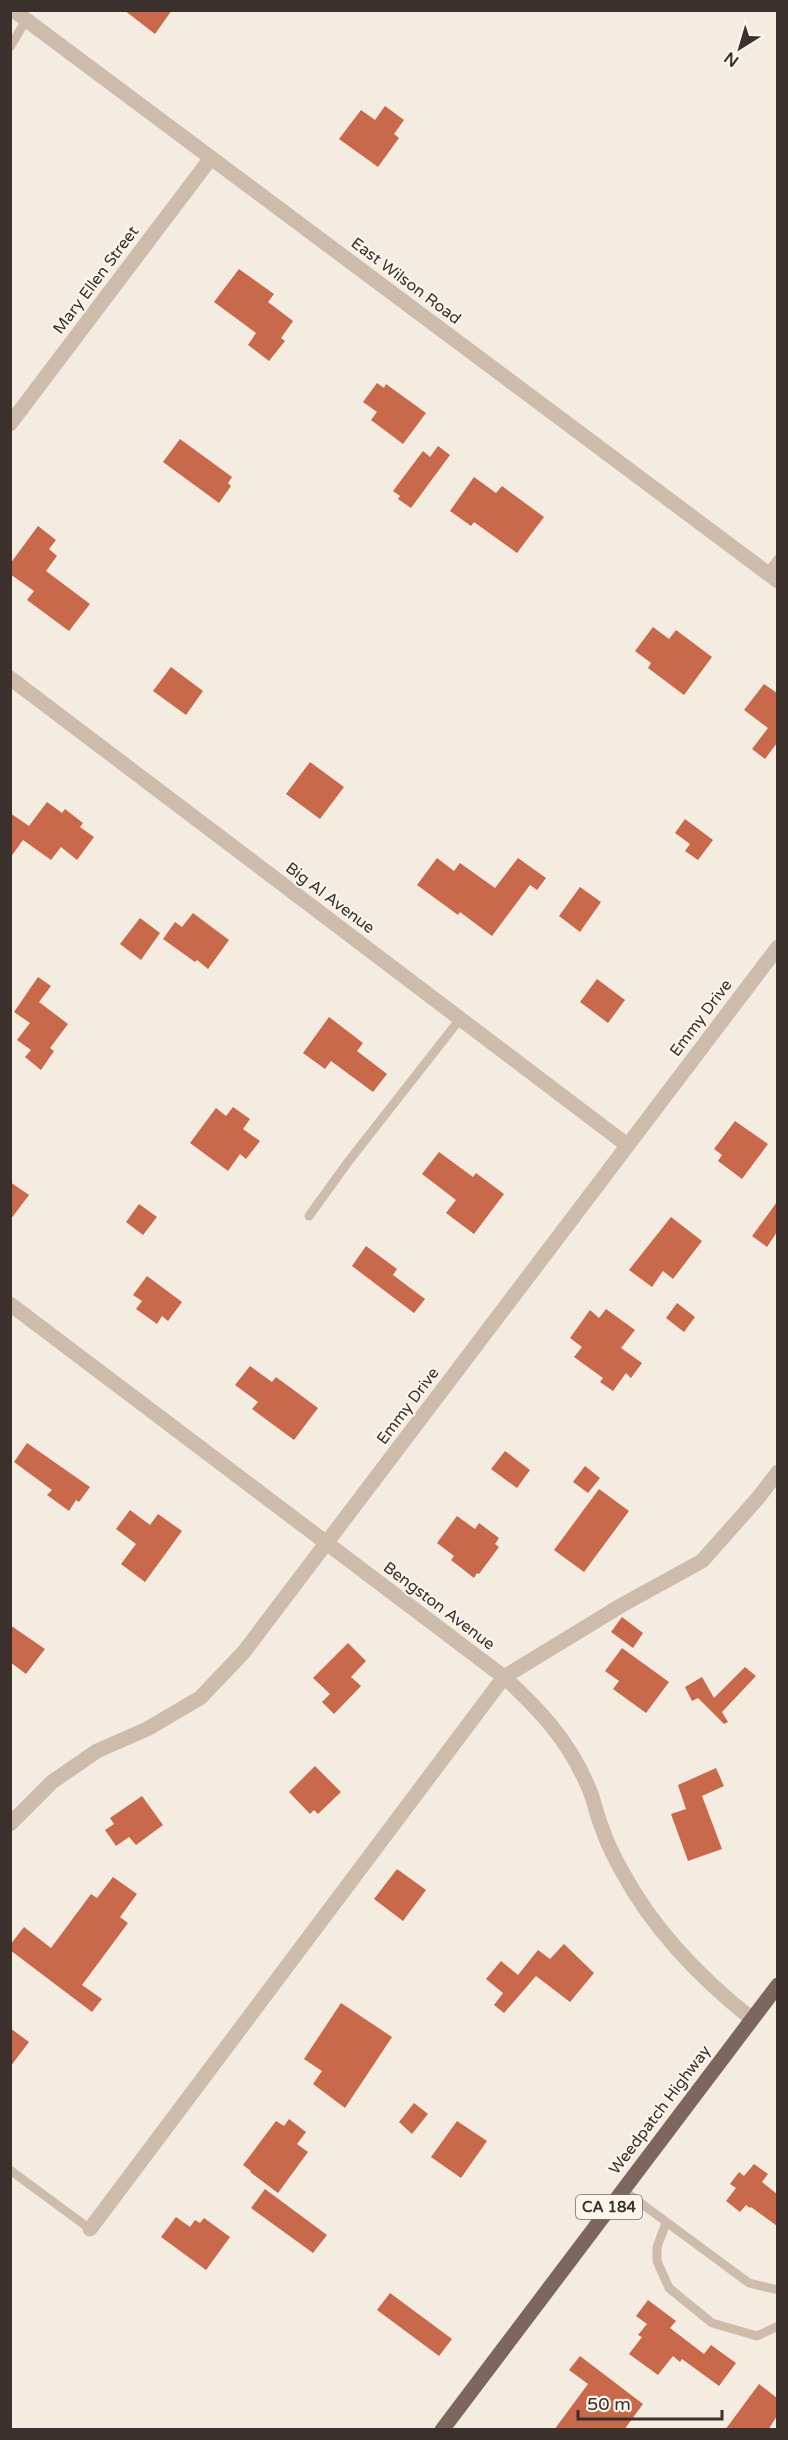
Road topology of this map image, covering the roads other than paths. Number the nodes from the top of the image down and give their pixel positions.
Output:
1 (13, 10) edge
2 (26, 20) junction
3 (10, 47) edge
4 (211, 158) junction
5 (10, 424) edge
6 (777, 559) edge
7 (772, 577) edge
8 (10, 678) edge
9 (777, 947) edge
10 (460, 1019) junction
11 (627, 1145) junction
12 (309, 1216) dead end
13 (10, 1304) edge
14 (777, 1472) edge
15 (327, 1543) junction
16 (504, 1677) junction
17 (10, 1824) edge
18 (777, 1985) edge
19 (752, 2019) junction
20 (10, 2170) edge
21 (622, 2190) junction
22 (666, 2223) junction
23 (90, 2229) joint
24 (777, 2290) edge
25 (777, 2326) edge
26 (441, 2430) edge

1 - 2 street, East Wilson Road
2 - 3 lane
2 - 4 street, East Wilson Road
4 - 5 street, Mary Ellen Street
4 - 7 street, East Wilson Road
6 - 7 lane
8 - 10 street, Big Al Avenue
9 - 11 street, Emmy Drive
10 - 11 street, Big Al Avenue
10 - 12 lane
11 - 15 street, Emmy Drive
13 - 15 street, Bengston Avenue
14 - 16 street
15 - 16 street, Bengston Avenue
15 - 17 street, Emmy Drive
16 - 19 street, Bengston Avenue
16 - 23 street
18 - 19 main road, Weedpatch Highway / CA 184
19 - 21 main road, Weedpatch Highway / CA 184
20 - 23 lane
21 - 22 lane
21 - 26 main road, Weedpatch Highway / CA 184
22 - 24 lane
22 - 25 lane

